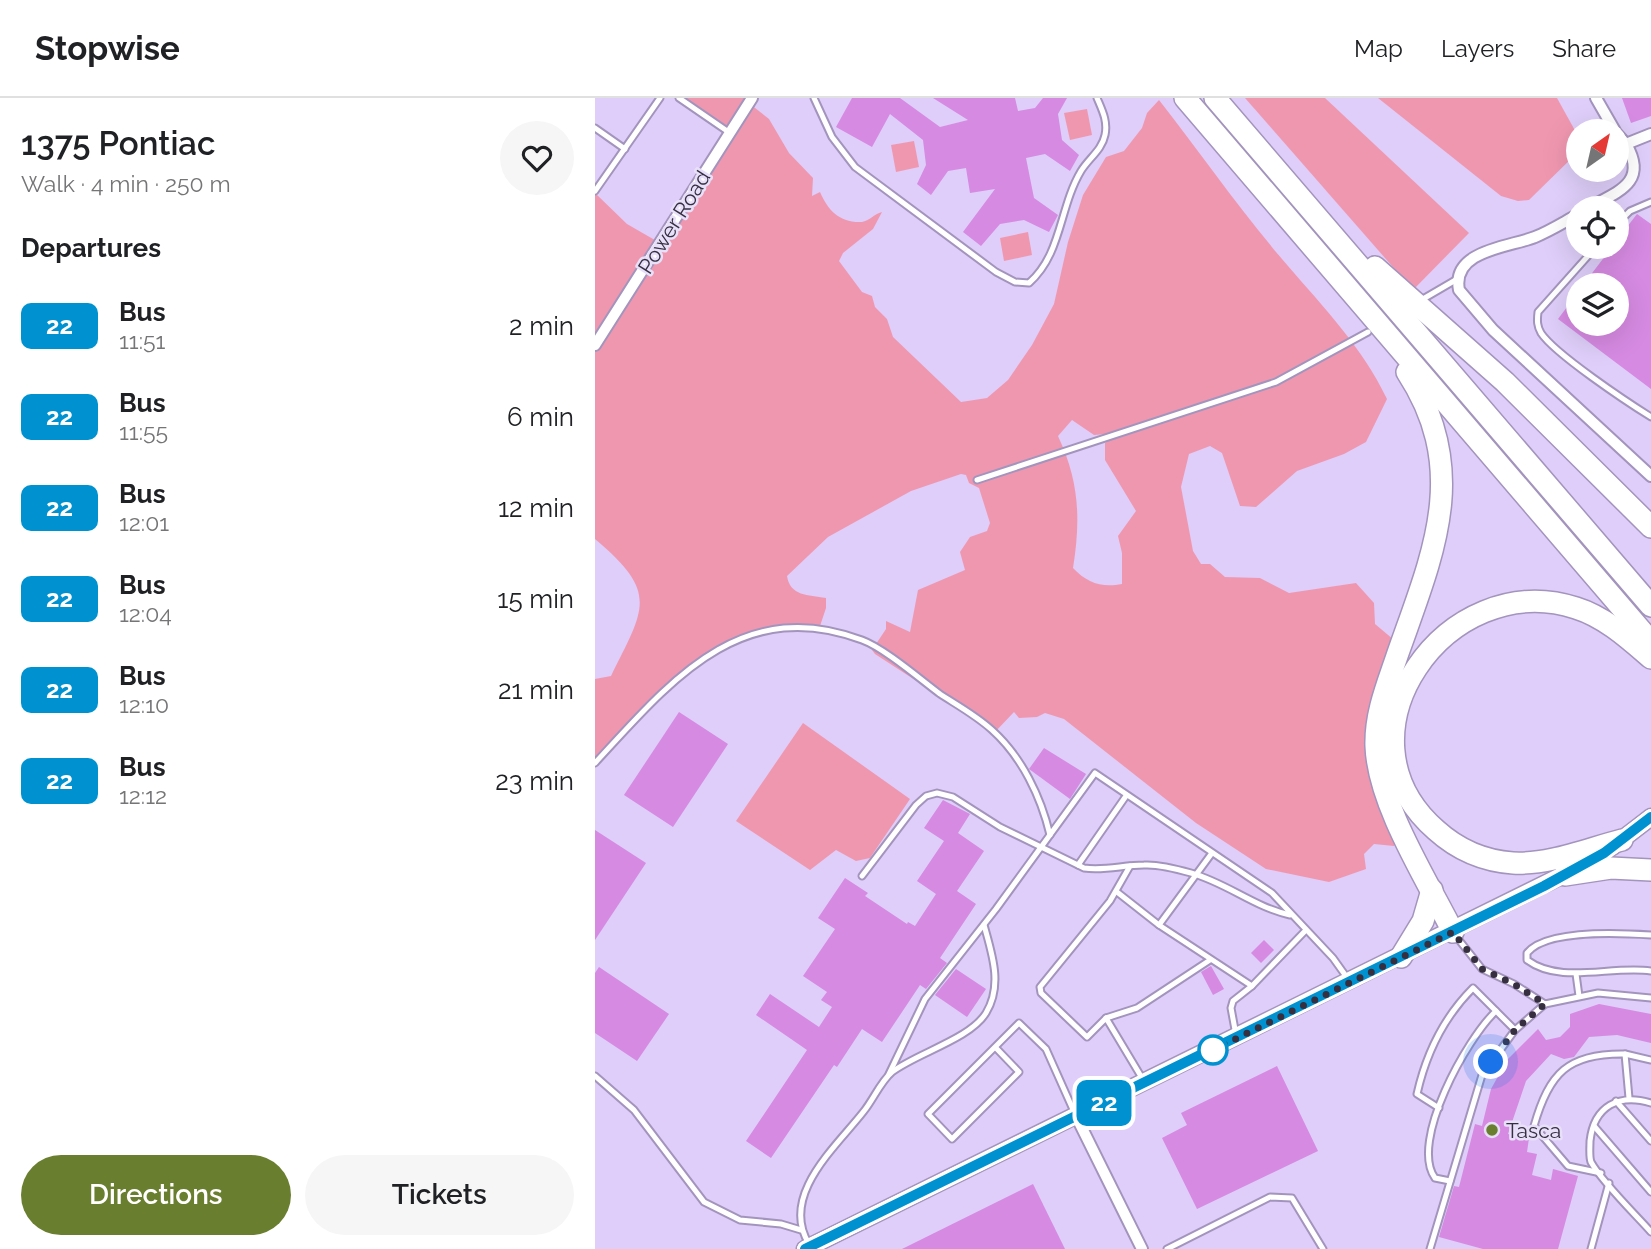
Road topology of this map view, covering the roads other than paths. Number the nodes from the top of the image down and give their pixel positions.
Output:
1 (660, 98) edge
2 (680, 98) edge
3 (752, 98) edge
4 (814, 98) edge
5 (1097, 98) edge
6 (1185, 98) edge
7 (1215, 98) edge
8 (1596, 98) edge
9 (1608, 119) edge
10 (595, 128) edge
11 (730, 133) junction
12 (1651, 134) edge
13 (1629, 143) edge
14 (625, 149) junction
15 (1629, 151) edge
16 (1274, 167) junction
17 (1629, 181) edge
18 (1628, 182) edge
19 (595, 191) edge
20 (1609, 196) edge
21 (1651, 202) edge
22 (1629, 212) edge
23 (1566, 221) edge
24 (1585, 259) edge
25 (1459, 278) junction
26 (1423, 299) dead end
27 (1370, 324) junction
28 (595, 345) edge
29 (1651, 417) edge
30 (1651, 476) edge
31 (977, 480) dead end
32 (1651, 527) edge
33 (1651, 606) edge
34 (1651, 642) edge
35 (1651, 658) edge
36 (595, 763) edge
37 (1125, 796) junction
38 (1651, 817) edge
39 (1049, 835) junction
40 (1622, 840) junction
41 (1041, 847) junction
42 (1212, 853) junction
43 (1078, 865) junction
44 (1130, 866) junction
45 (1651, 870) edge
46 (1195, 874) junction
47 (1565, 875) junction
48 (862, 876) dead end
49 (1432, 890) junction
50 (1117, 892) junction
51 (1290, 915) junction
52 (984, 925) junction
53 (1159, 925) junction
54 (1306, 930) junction
55 (1453, 932) junction
56 (1651, 935) edge
57 (1401, 957) junction
58 (1210, 960) junction
59 (1651, 971) edge
60 (1576, 974) junction
61 (1350, 982) junction
62 (1252, 986) junction
63 (1579, 996) junction
64 (1651, 998) edge
65 (1545, 1004) junction
66 (1496, 1011) junction
67 (1106, 1018) junction
68 (1515, 1030) junction
69 (1236, 1039) junction
70 (996, 1048) junction
71 (1625, 1054) junction
72 (1651, 1060) edge
73 (889, 1074) junction
74 (595, 1076) edge
75 (1145, 1083) junction
76 (1629, 1098) junction
77 (1616, 1101) junction
78 (1651, 1102) edge
79 (1439, 1108) junction
80 (1076, 1116) junction
81 (1594, 1125) junction
82 (1651, 1141) edge
83 (1601, 1173) junction
84 (1450, 1181) junction
85 (1609, 1183) junction
86 (1651, 1192) edge
87 (801, 1230) junction
88 (1651, 1232) edge
89 (1180, 1242) junction
90 (808, 1248) edge
91 (1430, 1248) edge
92 (1142, 1249) edge
93 (1167, 1249) edge
94 (1184, 1249) edge
95 (1323, 1249) edge
96 (1440, 1249) edge
97 (1591, 1249) edge

1 - 14 lane
2 - 11 lane
3 - 11 street, Power Road
4 - 5 lane
6 - 27 highway
7 - 16 highway
8 - 9 street
10 - 14 lane
11 - 28 street, Power Road
12 - 13 street
14 - 19 lane
15 - 17 street
16 - 32 highway
16 - 33 highway
18 - 20 street
21 - 22 lane
23 - 25 street
24 - 29 lane
25 - 26 lane
25 - 30 street
27 - 31 lane
27 - 34 highway
27 - 49 highway
35 - 40 highway
36 - 39 lane
37 - 39 lane
37 - 42 lane
37 - 43 lane
38 - 40 main road
39 - 41 lane
40 - 47 main road
41 - 43 lane
41 - 48 lane
41 - 52 lane
42 - 46 lane
42 - 51 lane
43 - 44 lane
44 - 46 lane
44 - 50 lane
45 - 47 highway
46 - 51 lane
46 - 53 lane
47 - 55 main road
49 - 55 highway
49 - 57 highway
50 - 53 lane
50 - 67 lane
51 - 54 lane
52 - 73 lane
52 - 73 lane
53 - 58 lane
54 - 61 lane
54 - 62 lane
55 - 57 main road
55 - 65 lane
56 - 60 lane
57 - 61 main road
58 - 62 lane
58 - 67 lane
59 - 60 lane
60 - 63 lane
61 - 69 main road
62 - 69 lane
63 - 64 lane
63 - 65 lane
65 - 68 lane
66 - 68 lane
66 - 79 lane
66 - 79 lane
67 - 75 lane
68 - 84 lane
69 - 75 main road
70 - 70 lane
70 - 80 lane
71 - 72 lane
71 - 76 lane
71 - 83 lane
73 - 87 lane
74 - 87 lane
75 - 80 main road
76 - 77 lane
76 - 78 lane
77 - 81 lane
77 - 82 lane
79 - 84 lane
80 - 90 main road
80 - 92 street
81 - 83 lane
81 - 86 lane
83 - 85 lane
84 - 91 lane
85 - 88 lane
85 - 97 lane
87 - 90 lane
89 - 93 lane
89 - 94 lane
89 - 95 lane
91 - 96 lane

